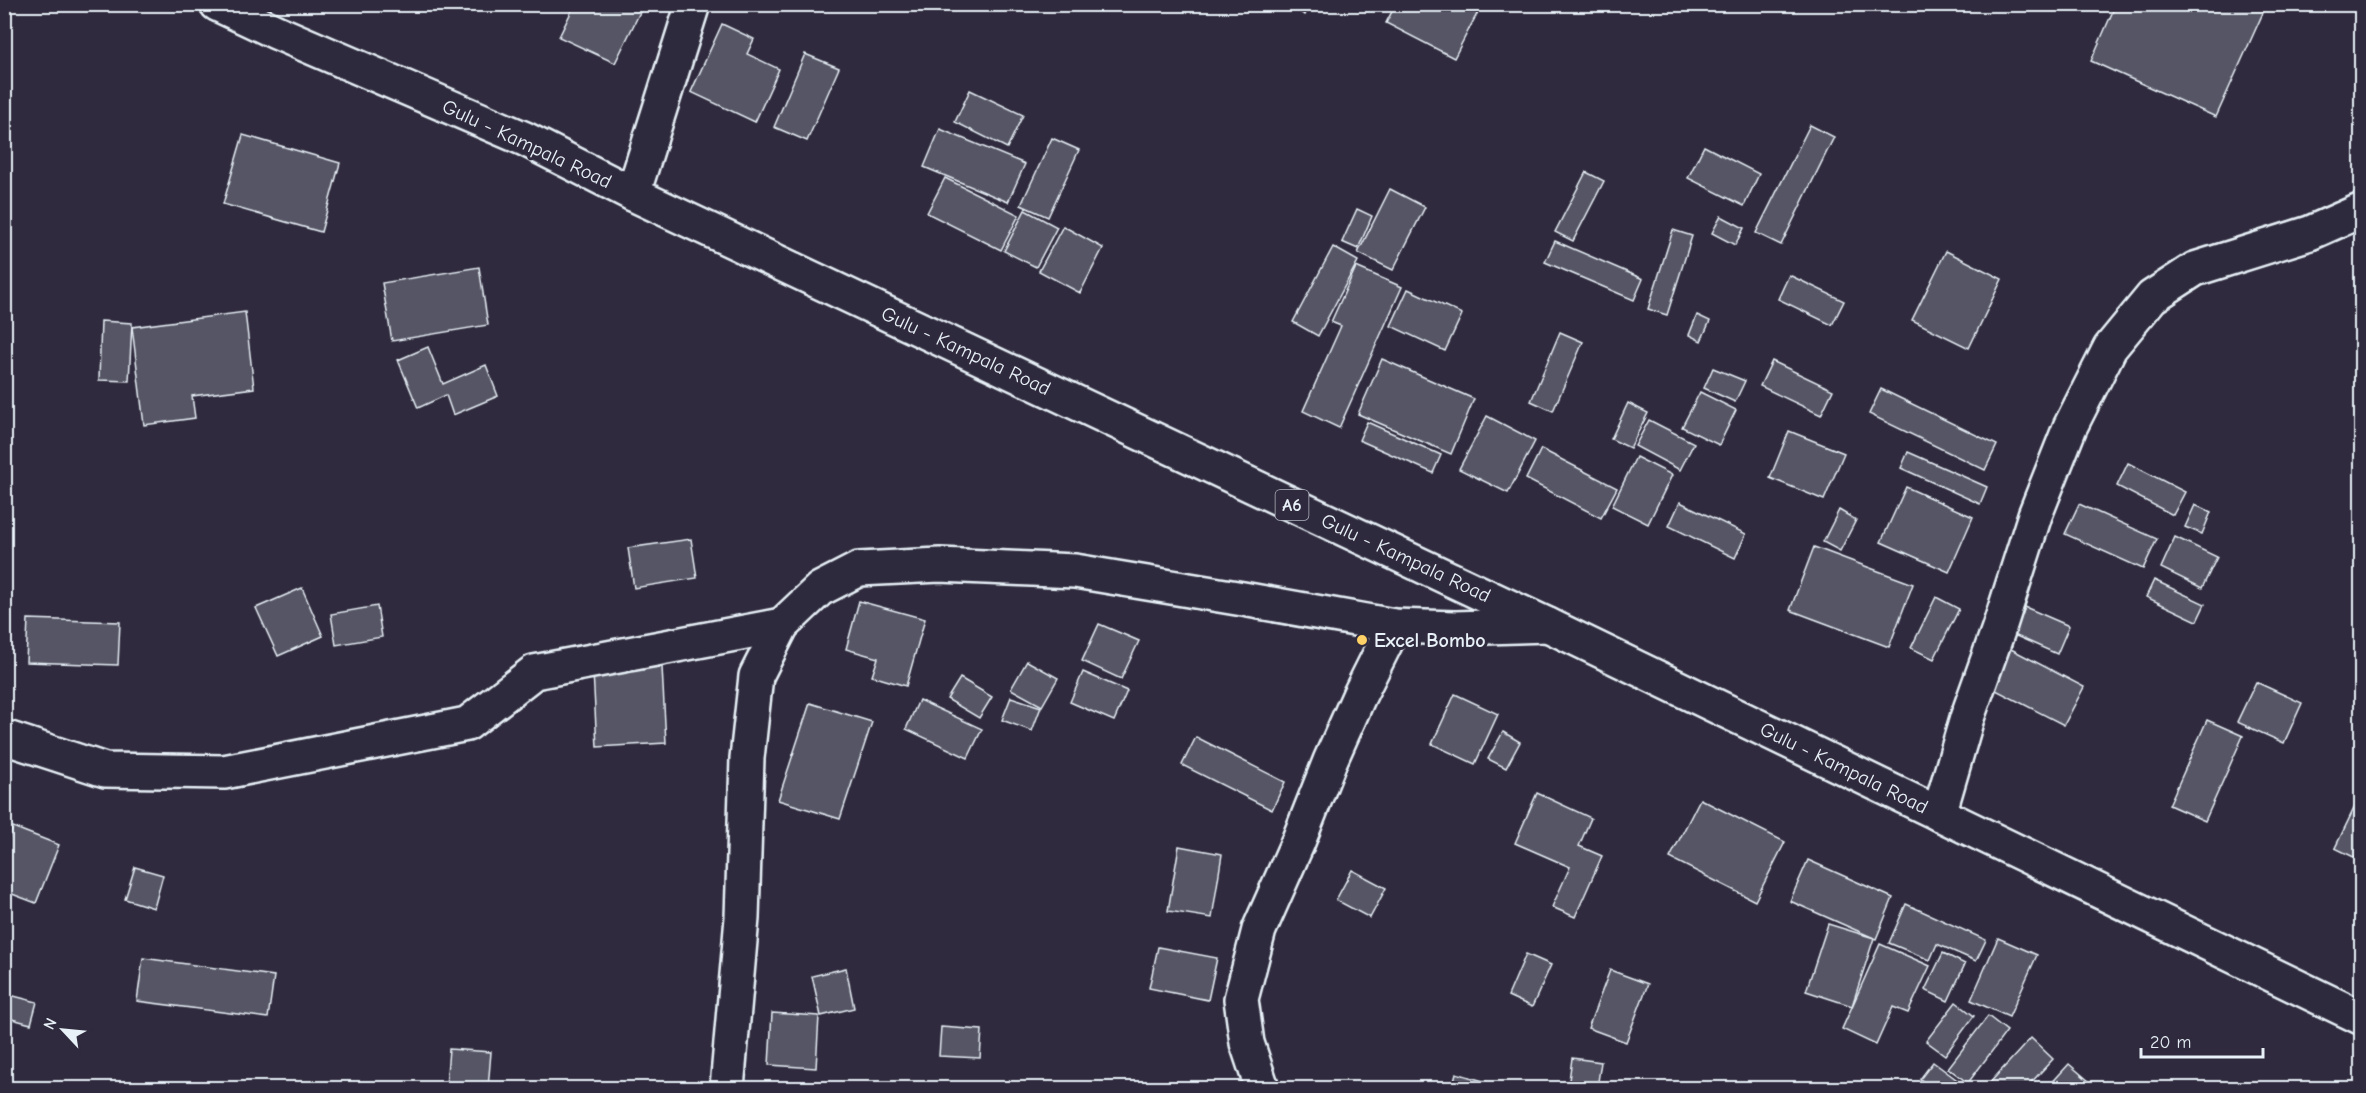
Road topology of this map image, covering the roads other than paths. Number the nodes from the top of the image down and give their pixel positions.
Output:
1 (217, 4) edge
2 (693, 4) edge
3 (633, 194) junction
4 (2361, 210) edge
5 (782, 625) junction
6 (1548, 625) junction
7 (1394, 626) junction
8 (4, 737) edge
9 (1939, 814) junction
10 (2361, 1018) edge
11 (727, 1089) edge
12 (1262, 1089) edge

1 - 3 street, Gulu - Kampala Road / A6
2 - 3 street
3 - 6 street, Gulu - Kampala Road / A6
4 - 9 street
5 - 7 street
5 - 8 street
5 - 11 street
6 - 7 street
6 - 9 street, Gulu - Kampala Road / A6
7 - 12 street
9 - 10 street, Gulu - Kampala Road / A6

